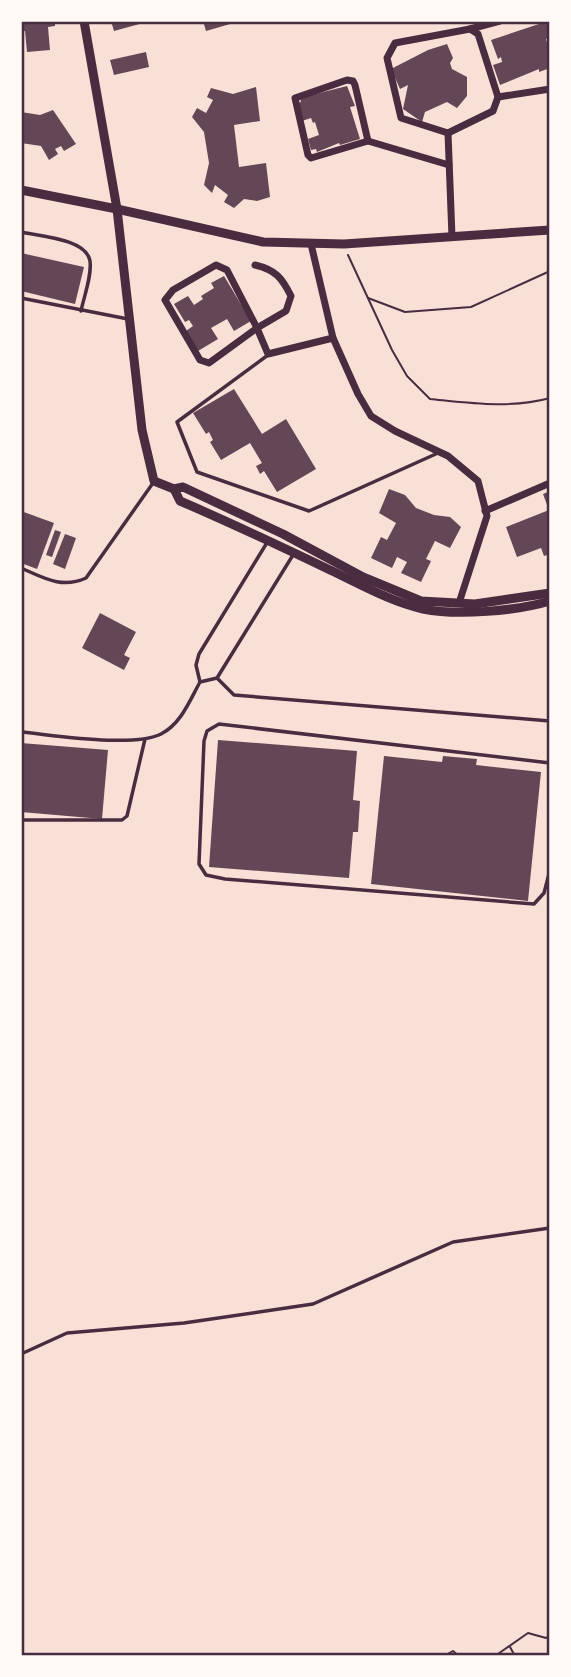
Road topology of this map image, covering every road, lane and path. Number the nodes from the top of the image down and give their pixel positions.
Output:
1 (84, 21) edge
2 (500, 21) edge
3 (470, 29) junction
4 (550, 89) edge
5 (498, 97) junction
6 (448, 134) junction
7 (368, 141) junction
8 (449, 164) junction
9 (21, 190) edge
10 (117, 208) junction
11 (550, 230) edge
12 (21, 232) edge
13 (452, 237) junction
14 (311, 243) junction
15 (344, 244) junction
16 (255, 265) dead end
17 (550, 271) edge
18 (21, 298) edge
19 (367, 298) junction
20 (81, 311) junction
21 (128, 320) junction
22 (257, 328) junction
23 (333, 338) junction
24 (268, 355) junction
25 (550, 398) edge
26 (440, 452) junction
27 (154, 481) junction
28 (550, 483) edge
29 (174, 489) junction
30 (485, 511) junction
31 (268, 540) junction
32 (294, 553) junction
33 (21, 568) edge
34 (550, 593) edge
35 (550, 601) edge
36 (459, 603) junction
37 (217, 678) junction
38 (200, 682) junction
39 (550, 721) edge
40 (21, 732) edge
41 (145, 739) junction
42 (550, 764) edge
43 (21, 820) edge
44 (550, 873) edge
45 (550, 1228) edge
46 (21, 1354) edge
47 (550, 1635) edge
48 (510, 1646) junction
49 (444, 1656) edge
50 (459, 1656) edge
51 (495, 1656) edge
52 (515, 1656) edge

1 - 10 street
2 - 3 street
3 - 5 street
3 - 6 street
4 - 5 street
5 - 6 street
6 - 8 street
7 - 7 street
7 - 8 street
8 - 13 street
9 - 10 street
10 - 14 street
10 - 21 street
11 - 13 street
12 - 20 lane
13 - 15 street
14 - 15 street
14 - 23 street
15 - 19 path
16 - 22 street
17 - 19 path
18 - 20 lane
19 - 25 path
20 - 21 lane
21 - 27 street
22 - 22 street
22 - 24 street
23 - 24 street
23 - 26 street
24 - 26 lane
26 - 30 street
27 - 29 street
27 - 33 lane
28 - 30 street
29 - 31 street
29 - 36 street
30 - 36 street
31 - 32 street
31 - 38 lane
32 - 35 street
32 - 37 lane
34 - 36 street
37 - 38 lane
37 - 39 lane
38 - 41 lane
40 - 41 lane
41 - 43 lane
42 - 44 lane
45 - 46 lane
47 - 48 path
48 - 51 path
48 - 52 path
49 - 50 path

